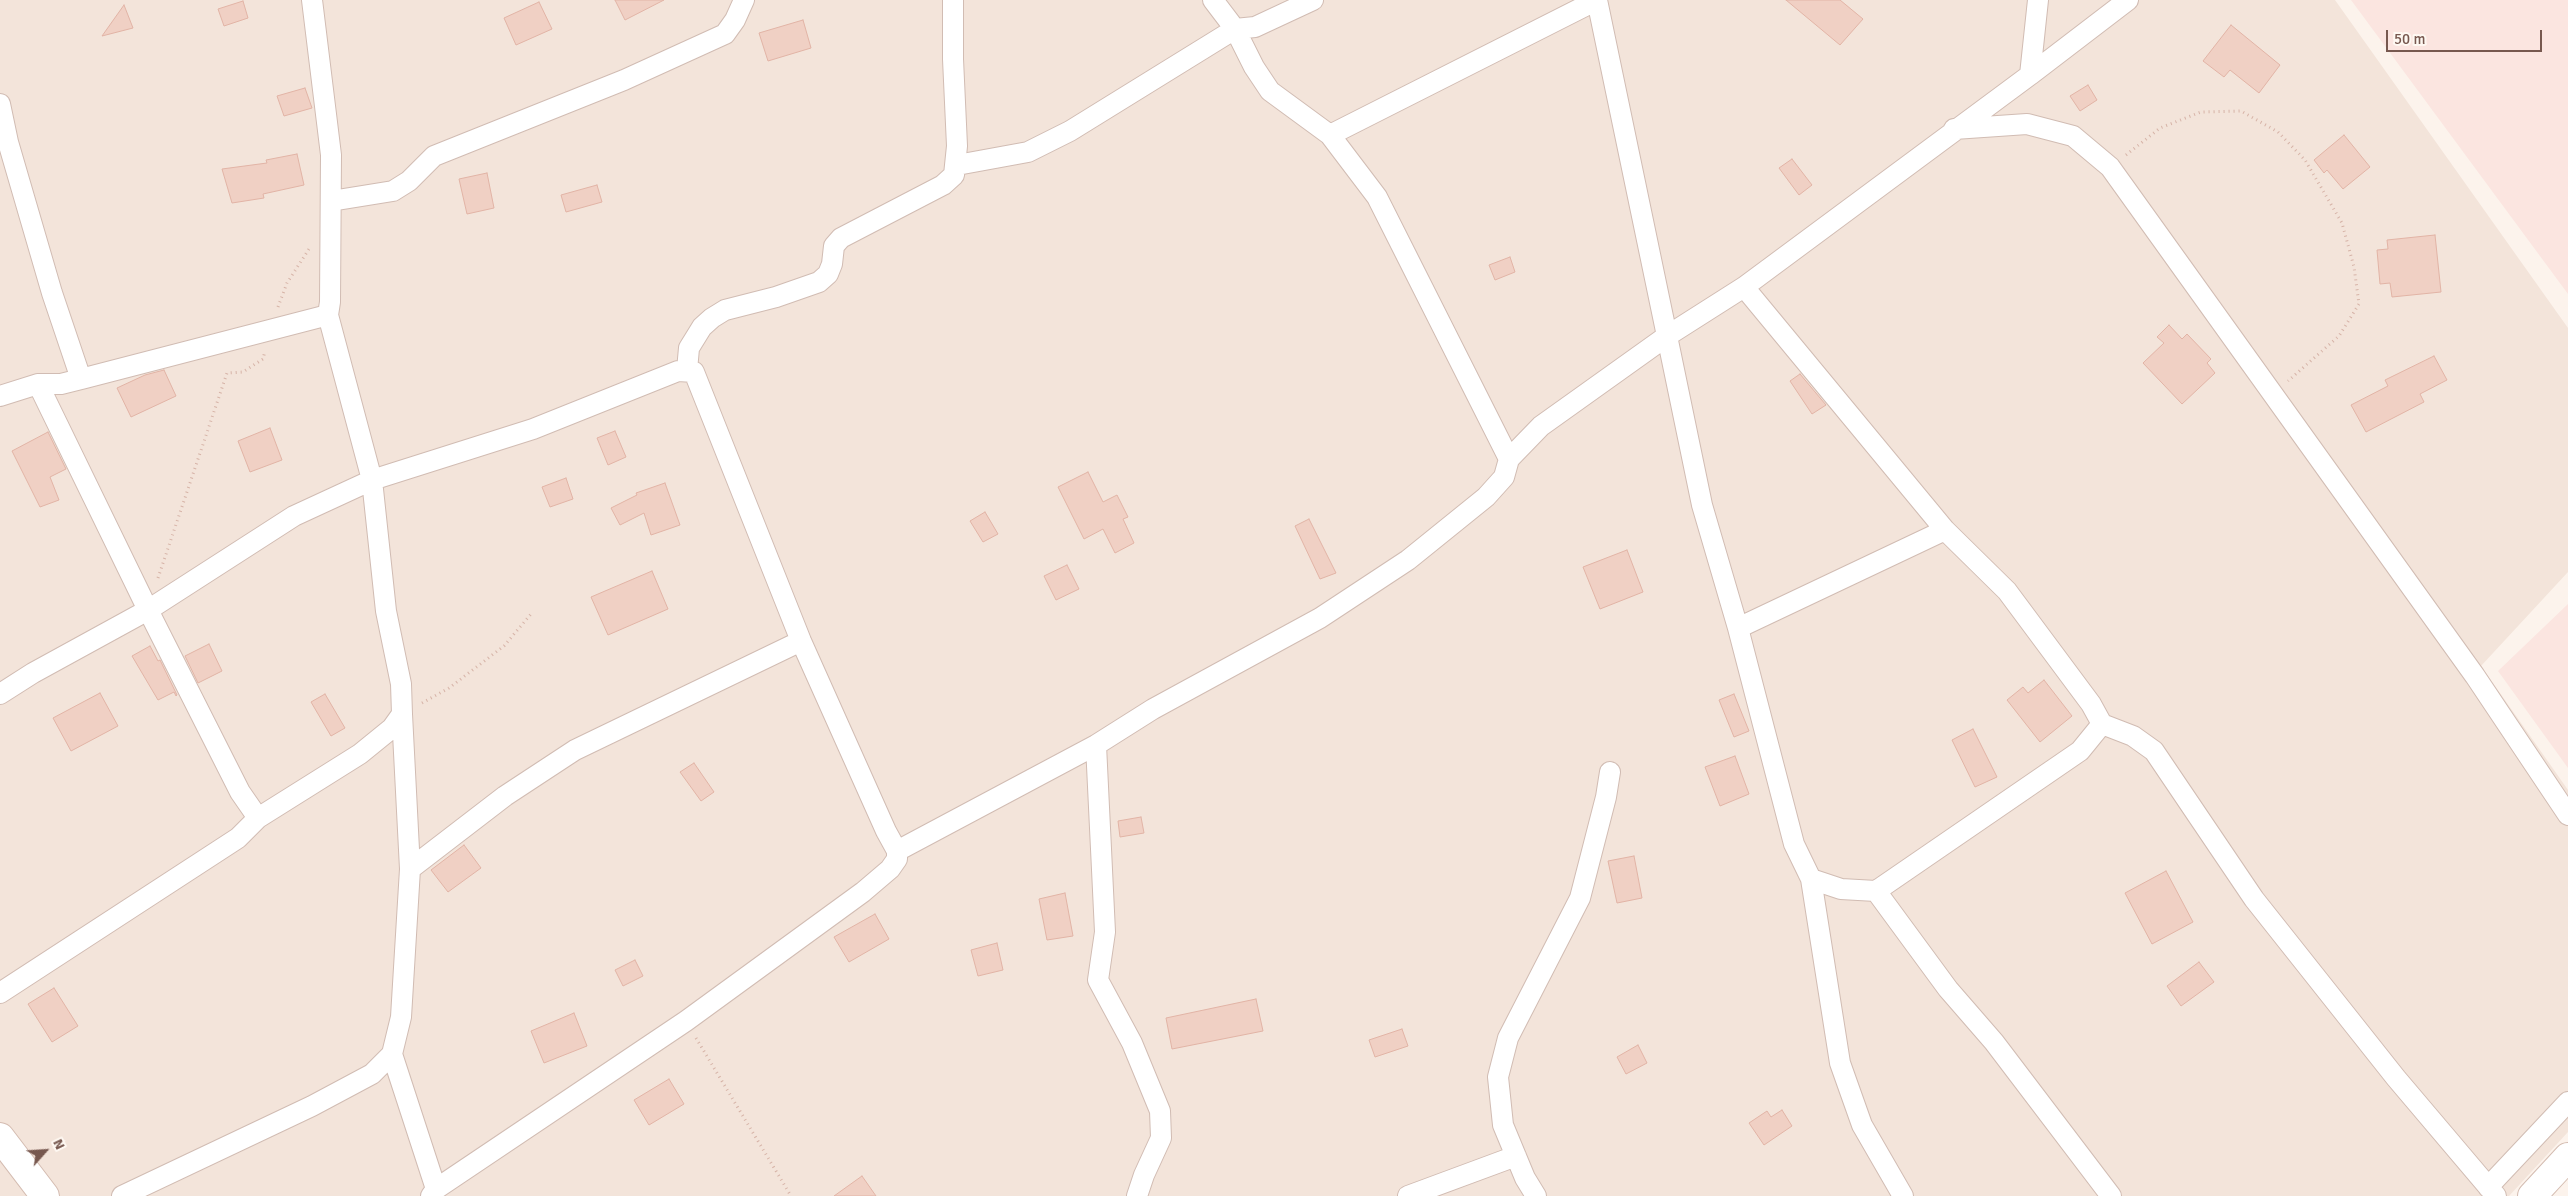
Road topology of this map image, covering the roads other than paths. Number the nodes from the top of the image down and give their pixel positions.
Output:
1 (312, 0) edge
2 (744, 0) edge
3 (953, 0) edge
4 (1213, 0) edge
5 (1314, 0) edge
6 (1597, 0) edge
7 (2038, 0) edge
8 (2128, 0) edge
9 (1236, 29) junction
10 (2030, 75) junction
11 (0, 104) edge
12 (1954, 129) junction
13 (1330, 135) junction
14 (957, 165) junction
15 (332, 201) junction
16 (1744, 287) junction
17 (328, 315) junction
18 (1667, 336) junction
19 (687, 370) junction
20 (81, 379) junction
21 (38, 384) junction
22 (0, 396) edge
23 (1509, 460) junction
24 (372, 480) junction
25 (1945, 530) junction
26 (148, 610) junction
27 (1738, 628) junction
28 (801, 641) junction
29 (0, 694) edge
30 (402, 714) junction
31 (2102, 724) junction
32 (1096, 745) junction
33 (1610, 772) dead end
34 (2568, 815) edge
35 (258, 818) junction
36 (897, 850) junction
37 (410, 870) junction
38 (1811, 878) junction
39 (1876, 891) junction
40 (0, 993) edge
41 (392, 1054) junction
42 (2568, 1102) edge
43 (5, 1154) edge
44 (1516, 1156) junction
45 (2568, 1157) edge
46 (2492, 1191) edge
47 (434, 1193) edge
48 (45, 1196) edge
49 (122, 1196) edge
50 (1137, 1196) edge
51 (1408, 1196) edge
52 (1536, 1196) edge
53 (1903, 1196) edge
54 (2111, 1196) edge
55 (2532, 1196) edge

1 - 15 street
2 - 15 street
3 - 14 street
4 - 9 street
5 - 9 street
6 - 13 street
6 - 18 street
7 - 10 street
8 - 10 street
9 - 13 street
9 - 14 street
10 - 12 street
11 - 20 street
12 - 16 street
12 - 34 street
13 - 23 street
14 - 19 street
15 - 17 street
16 - 18 street
16 - 25 street
17 - 20 street
17 - 24 street
18 - 23 street
18 - 27 street
19 - 24 street
19 - 28 street
20 - 21 street
21 - 22 street
21 - 26 street
23 - 32 street
24 - 26 street
24 - 30 street
25 - 27 street
25 - 31 street
26 - 29 street
26 - 35 street
27 - 38 street
28 - 36 street
28 - 37 street
30 - 35 street
30 - 37 street
31 - 39 street
31 - 46 street
32 - 36 street
32 - 50 street
33 - 44 street
35 - 40 street
36 - 47 street
37 - 41 street
38 - 39 street
38 - 53 street
39 - 54 street
41 - 47 street
41 - 49 street
42 - 46 street
43 - 48 street
44 - 51 street
44 - 52 street
45 - 55 street

